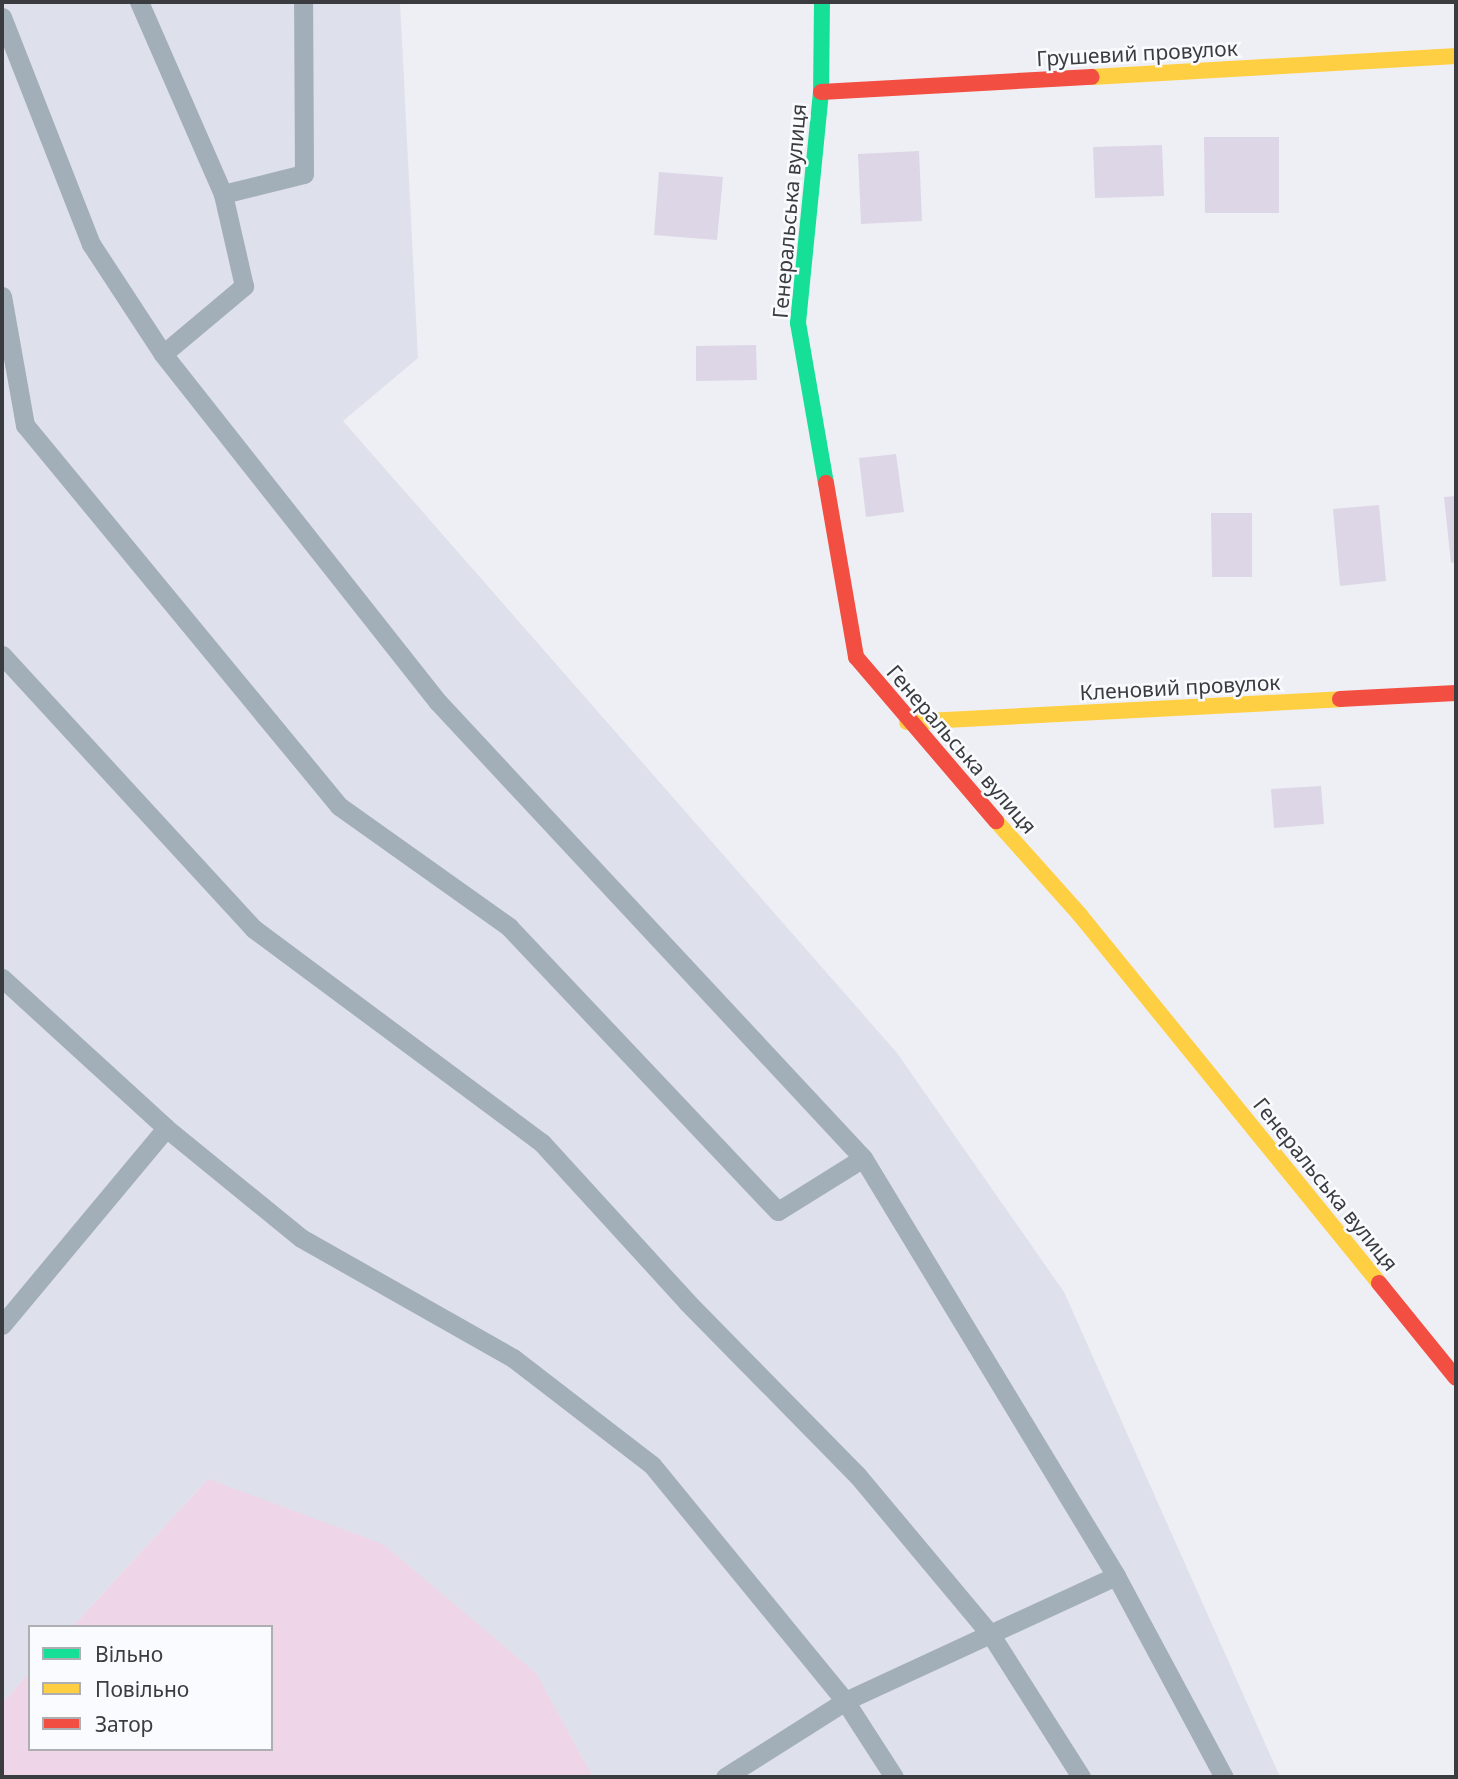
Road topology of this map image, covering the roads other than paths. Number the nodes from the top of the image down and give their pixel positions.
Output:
1 (139, 2) edge
2 (303, 2) edge
3 (822, 2) edge
4 (2, 17) edge
5 (1456, 57) edge
6 (821, 92) junction
7 (223, 194) junction
8 (2, 296) edge
9 (163, 354) junction
10 (2, 655) edge
11 (1456, 693) edge
12 (906, 722) junction
13 (2, 978) edge
14 (166, 1128) junction
15 (863, 1158) junction
16 (2, 1325) edge
17 (1456, 1378) edge
18 (1116, 1576) junction
19 (991, 1635) junction
20 (845, 1701) junction
21 (725, 1777) edge
22 (894, 1777) edge
23 (1081, 1777) edge
24 (1224, 1777) edge

1 - 7 lane
2 - 7 lane
3 - 6 street, Генеральська вулиця
4 - 9 lane
5 - 6 street, Грушевий провулок
6 - 12 street, Генеральська вулиця
7 - 9 lane
8 - 15 lane
9 - 15 lane
10 - 19 lane
11 - 12 street, Кленовий провулок
12 - 17 street, Генеральська вулиця
13 - 14 lane
14 - 16 lane
14 - 20 lane
15 - 18 lane
18 - 19 lane
18 - 24 lane
19 - 20 lane
19 - 23 lane
20 - 21 lane
20 - 22 lane

